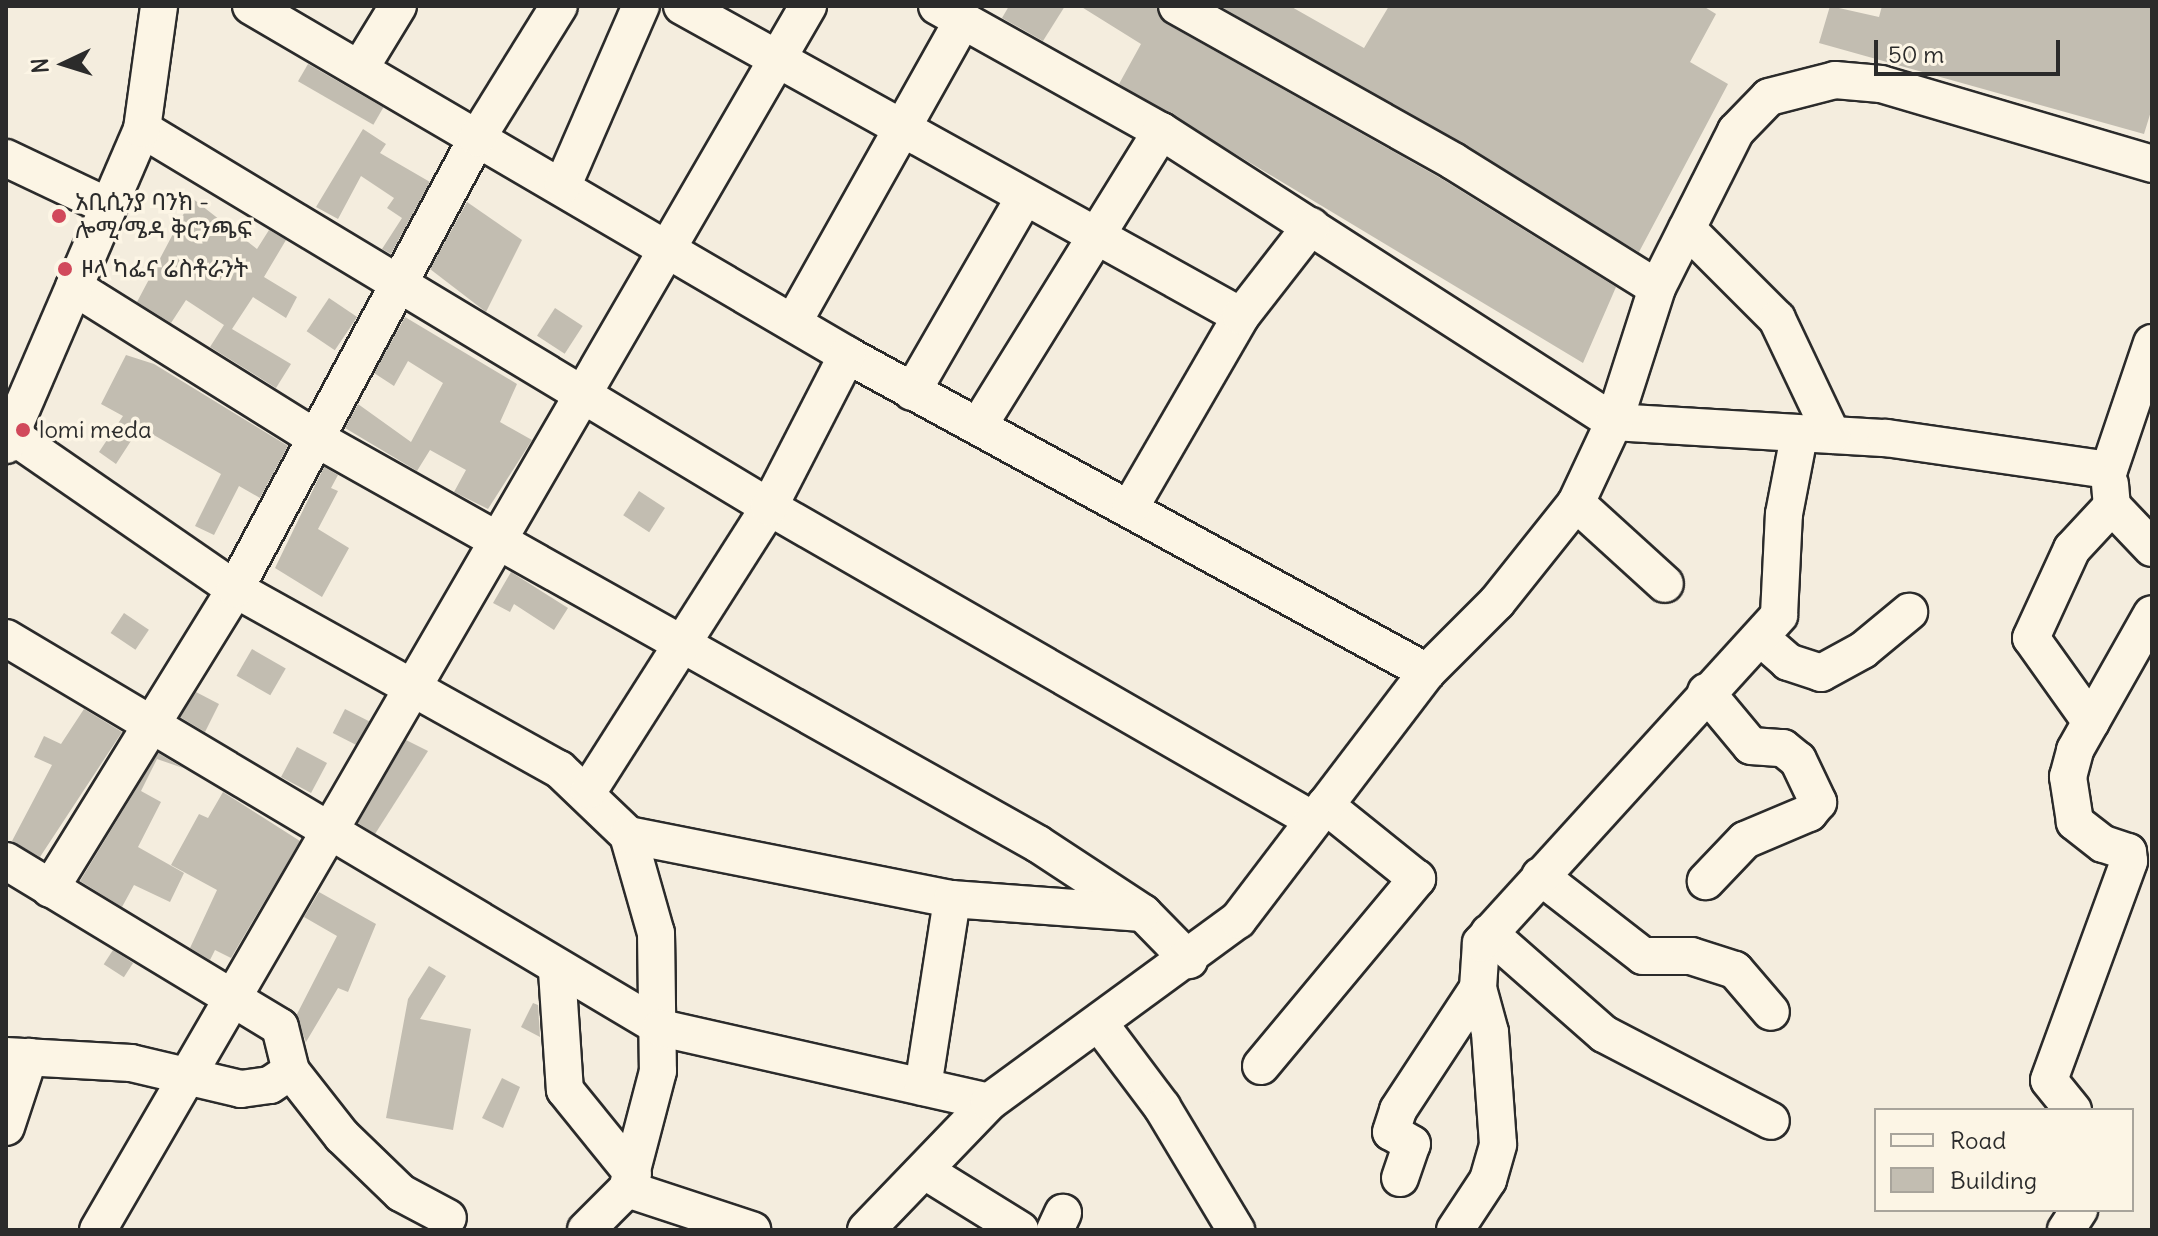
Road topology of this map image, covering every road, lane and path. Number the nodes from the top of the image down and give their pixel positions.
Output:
1 (159, 6) edge
2 (251, 6) edge
3 (398, 6) edge
4 (559, 6) edge
5 (641, 6) edge
6 (682, 6) edge
7 (808, 6) edge
8 (1177, 6) edge
9 (949, 14) edge
10 (778, 57) junction
11 (362, 65) junction
12 (906, 128) junction
13 (142, 129) junction
14 (1161, 131) junction
15 (477, 138) junction
16 (6, 158) edge
17 (2152, 164) edge
18 (563, 185) junction
19 (1023, 200) junction
20 (107, 206) junction
21 (1311, 226) junction
22 (1687, 229) junction
23 (1093, 235) junction
24 (666, 252) junction
25 (74, 287) junction
26 (1657, 288) junction
27 (402, 289) junction
28 (1241, 316) junction
29 (794, 321) junction
30 (2152, 343) edge
31 (847, 355) junction
32 (912, 392) junction
33 (585, 397) junction
34 (1614, 422) junction
35 (979, 425) junction
36 (10, 426) edge
37 (1816, 436) junction
38 (317, 439) junction
39 (2109, 470) junction
40 (1576, 503) junction
41 (1131, 506) junction
42 (2112, 506) junction
43 (769, 507) junction
44 (498, 541) junction
45 (2152, 548) edge
46 (1665, 584) dead end
47 (235, 589) junction
48 (1909, 612) dead end
49 (2152, 614) edge
50 (6, 638) edge
51 (1762, 639) junction
52 (679, 646) junction
53 (1427, 672) junction
54 (412, 688) junction
55 (1706, 692) junction
56 (148, 722) junction
57 (2091, 722) junction
58 (589, 790) junction
59 (1319, 812) junction
60 (330, 833) junction
61 (628, 835) junction
62 (6, 861) edge
63 (2140, 865) edge
64 (1540, 876) junction
65 (1706, 881) dead end
66 (50, 889) junction
67 (952, 899) junction
68 (1143, 913) junction
69 (1489, 933) junction
70 (1189, 960) junction
71 (557, 971) junction
72 (1478, 988) junction
73 (234, 997) junction
74 (1771, 1012) dead end
75 (1099, 1023) junction
76 (661, 1028) junction
77 (17, 1057) edge
78 (1261, 1066) dead end
79 (291, 1071) junction
80 (187, 1077) junction
81 (923, 1087) junction
82 (989, 1102) junction
83 (2071, 1108) edge
84 (1771, 1121) dead end
85 (6, 1127) edge
86 (925, 1171) junction
87 (1400, 1178) dead end
88 (630, 1182) junction
89 (2078, 1212) edge
90 (448, 1218) dead end
91 (98, 1230) edge
92 (586, 1230) edge
93 (752, 1230) edge
94 (866, 1230) edge
95 (1020, 1230) edge
96 (1236, 1230) edge
97 (1455, 1230) edge
98 (2066, 1230) edge

1 - 13 street
2 - 11 street
3 - 11 street
4 - 15 street
5 - 18 street
6 - 10 street
7 - 10 street
8 - 26 street
9 - 12 street
9 - 14 street
10 - 12 street
10 - 24 street
11 - 15 street
12 - 19 street
12 - 29 street
13 - 20 street
13 - 27 street
14 - 21 street
14 - 23 street
15 - 18 street
15 - 27 street
16 - 20 street
17 - 22 street
18 - 24 street
19 - 23 street
19 - 32 street
20 - 25 street
21 - 28 street
21 - 34 street
22 - 26 street
22 - 37 street
23 - 28 street
23 - 35 street
24 - 29 street
24 - 33 street
25 - 36 street
25 - 38 street
26 - 34 street
27 - 33 street
27 - 38 street
28 - 41 street
29 - 31 street
30 - 39 street
31 - 32 street
31 - 43 street
32 - 35 street
33 - 43 street
33 - 44 street
34 - 37 street
34 - 40 street
35 - 41 street
36 - 47 street
37 - 39 street
37 - 51 street
38 - 44 street
38 - 47 street
39 - 42 street
40 - 46 street
40 - 53 street
41 - 53 street
42 - 45 street
42 - 57 street
43 - 52 street
43 - 59 street
44 - 52 street
44 - 54 street
47 - 54 street
47 - 56 street
48 - 51 street
49 - 57 street
50 - 56 street
51 - 55 street
52 - 58 street
52 - 68 street
53 - 59 street
54 - 58 street
54 - 60 street
55 - 64 street
55 - 65 street
56 - 60 street
56 - 66 street
57 - 63 street
58 - 61 street
59 - 70 street
59 - 78 street
60 - 71 street
60 - 73 street
61 - 67 street
61 - 76 street
62 - 66 street
63 - 83 street
64 - 69 street
64 - 74 street
66 - 73 street
67 - 68 street
67 - 81 street
68 - 70 street
69 - 72 street
69 - 84 street
70 - 75 street
71 - 76 street
71 - 88 street
72 - 87 street
72 - 97 street
73 - 79 street
73 - 80 street
75 - 82 street
75 - 96 street
76 - 81 street
76 - 88 street
77 - 80 street
77 - 85 street
79 - 80 street
79 - 90 street
80 - 91 street
81 - 82 street
82 - 86 street
86 - 94 street
86 - 95 street
88 - 92 street
88 - 93 street
89 - 98 street

